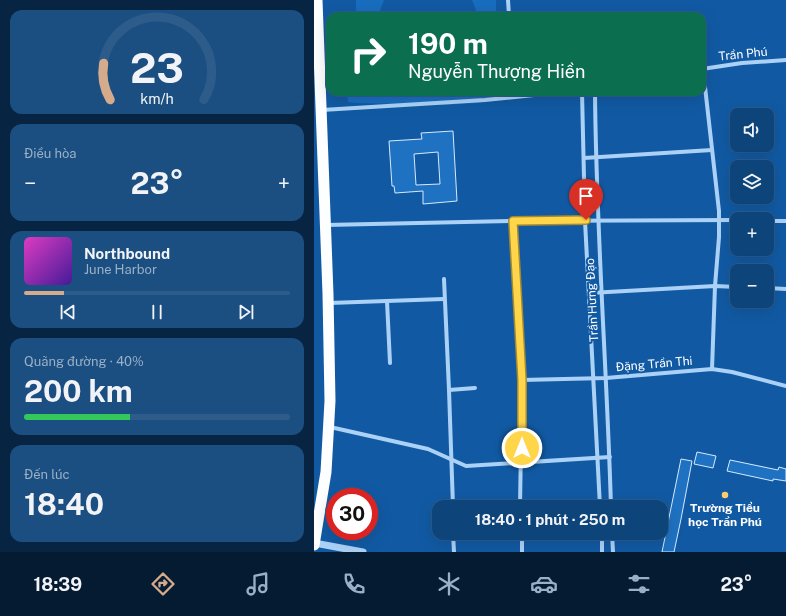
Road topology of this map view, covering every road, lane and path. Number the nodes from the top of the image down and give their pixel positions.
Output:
1 (317, 0) edge
2 (508, 0) edge
3 (509, 12) edge
4 (316, 30) edge
5 (786, 60) edge
6 (706, 68) edge
7 (528, 96) edge
8 (582, 96) edge
9 (594, 96) edge
10 (705, 96) edge
11 (510, 98) joint
12 (318, 110) edge
13 (712, 150) junction
14 (584, 158) junction
15 (595, 158) junction
16 (586, 220) junction
17 (598, 220) junction
18 (719, 220) junction
19 (730, 220) edge
20 (774, 220) edge
21 (513, 221) junction
22 (786, 221) edge
23 (326, 225) junction
24 (444, 279) dead end
25 (715, 286) junction
26 (730, 287) edge
27 (774, 289) edge
28 (786, 290) edge
29 (590, 292) junction
30 (602, 292) junction
31 (444, 299) junction
32 (387, 301) junction
33 (328, 303) junction
34 (390, 363) dead end
35 (712, 369) junction
36 (593, 378) junction
37 (606, 378) junction
38 (522, 380) junction
39 (786, 386) edge
40 (475, 388) dead end
41 (449, 390) junction
42 (329, 427) junction
43 (610, 457) junction
44 (598, 458) junction
45 (452, 459) junction
46 (522, 462) junction
47 (453, 500) edge
48 (520, 500) edge
49 (600, 500) edge
50 (611, 500) edge
51 (453, 540) edge
52 (522, 540) edge
53 (602, 540) edge
54 (612, 540) edge
55 (314, 544) edge
56 (363, 552) edge
57 (454, 552) edge
58 (522, 552) edge
59 (602, 552) edge
60 (613, 552) edge

1 - 4 highway
2 - 3 street
4 - 12 highway
5 - 6 street, Trần Phú
7 - 11 street
8 - 14 street
9 - 15 street, Trần Hưng Đạo
10 - 13 street
11 - 12 street
12 - 23 highway
13 - 15 street
13 - 18 street
14 - 15 street
14 - 16 street
15 - 17 street, Trần Hưng Đạo
16 - 17 street
16 - 21 street
16 - 29 street
17 - 18 street
17 - 30 street, Trần Hưng Đạo
18 - 19 street
18 - 25 street
20 - 22 street
21 - 23 street
21 - 38 street
23 - 33 highway
24 - 31 street
25 - 26 street
25 - 30 street
25 - 35 street
27 - 28 street
29 - 30 street
29 - 36 street
30 - 37 street, Trần Hưng Đạo
31 - 32 street
31 - 41 street
32 - 33 street
32 - 34 street
33 - 42 highway
35 - 37 street, Đặng Trần Thi
35 - 39 street, Đặng Trần Thi
36 - 37 street, Đặng Trần Thi
36 - 38 street, Đặng Trần Thi
36 - 44 street
37 - 43 street, Trần Hưng Đạo
38 - 46 street
40 - 41 street
41 - 45 street
42 - 45 street
42 - 55 highway
43 - 44 street
43 - 50 street, Trần Hưng Đạo
44 - 46 street
44 - 49 street
45 - 46 street
45 - 47 street
46 - 48 street
51 - 57 street
52 - 58 street
53 - 59 street
54 - 60 street
55 - 56 street

